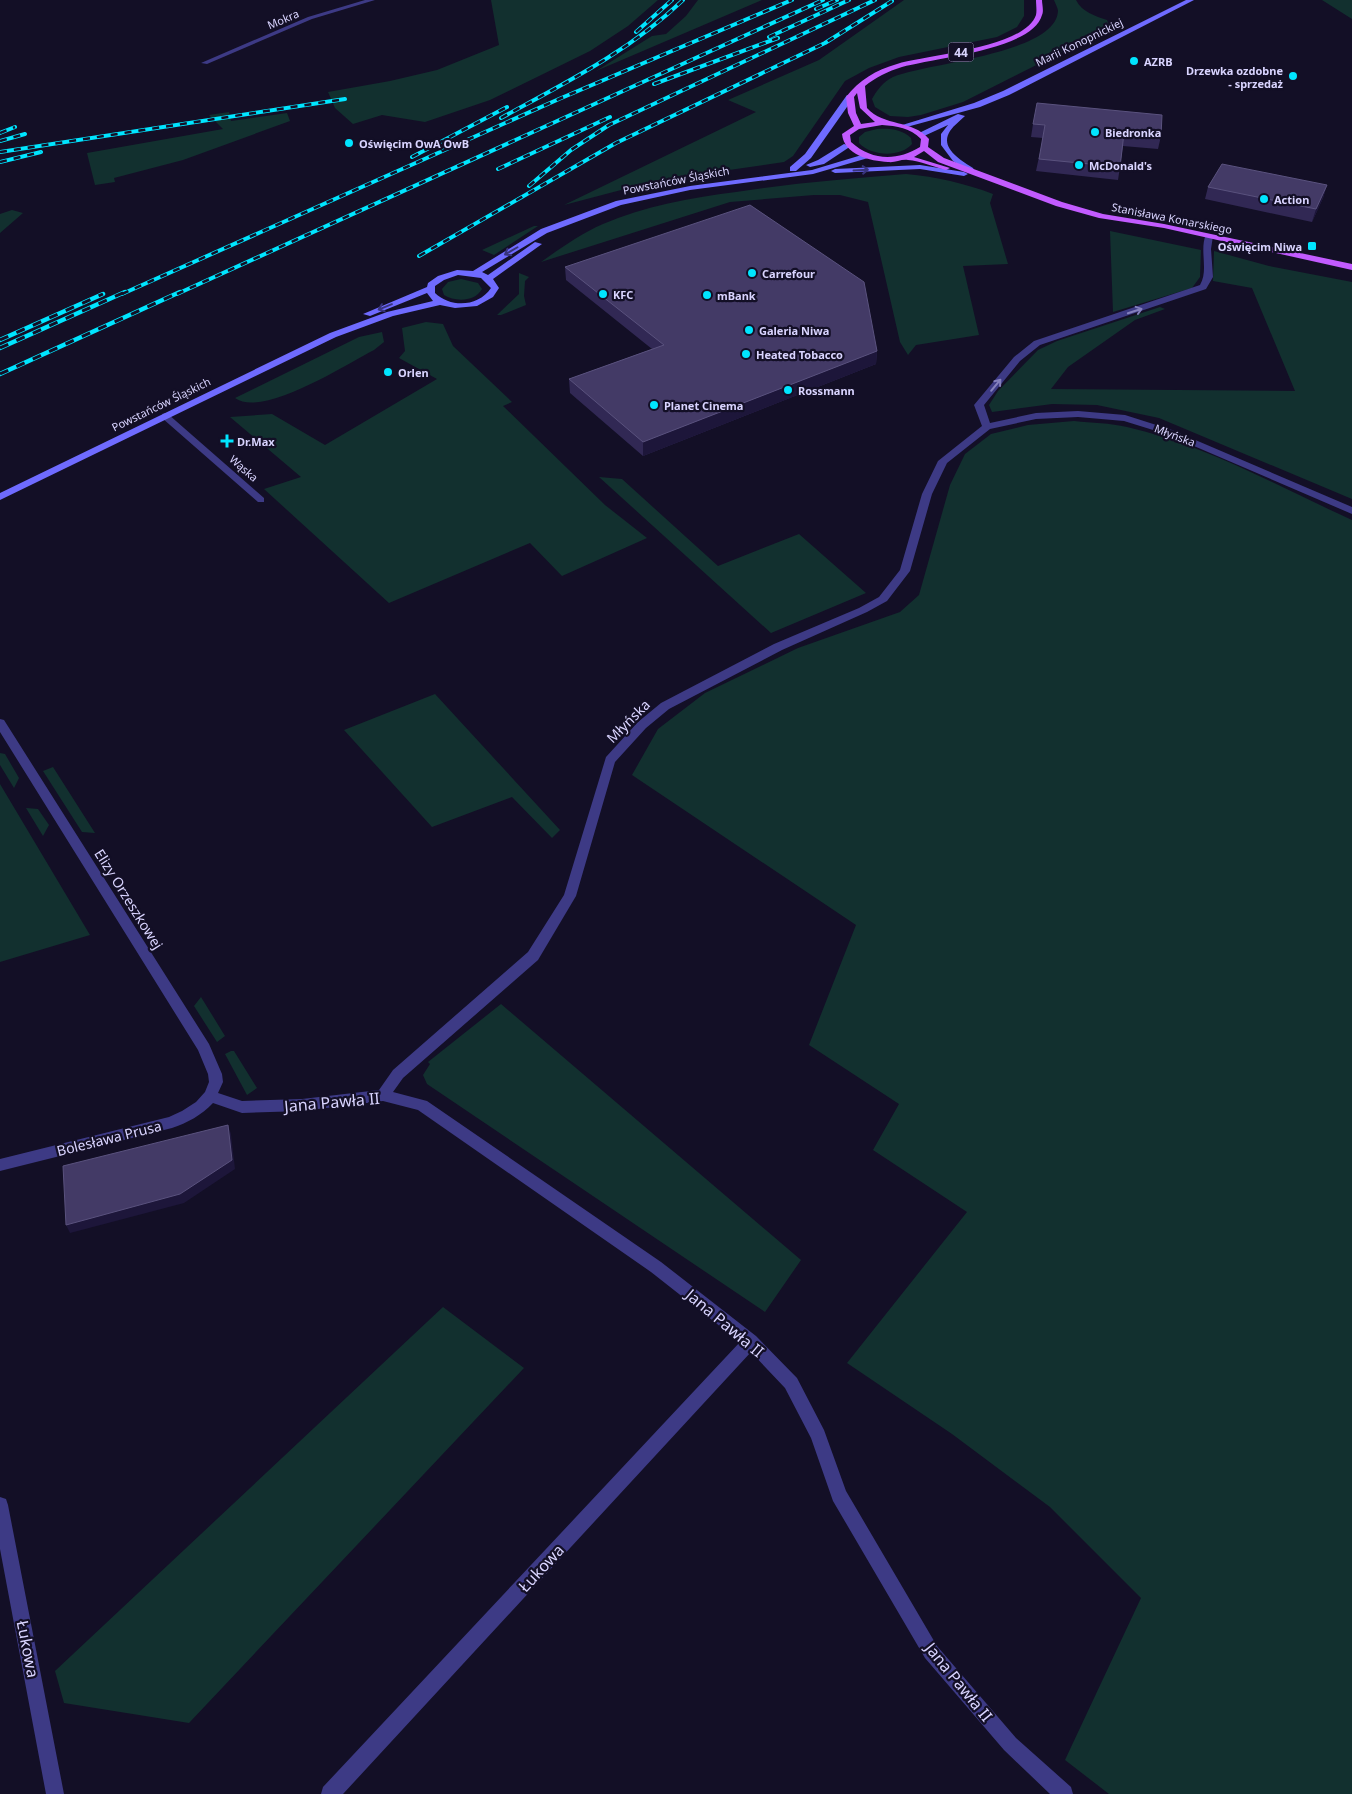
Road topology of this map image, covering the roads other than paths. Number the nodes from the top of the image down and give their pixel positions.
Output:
1 (372, 0) edge
2 (1039, 0) edge
3 (1191, 0) edge
4 (205, 63) dead end
5 (861, 84) junction
6 (850, 97) junction
7 (977, 105) junction
8 (961, 116) junction
9 (882, 123) junction
10 (903, 126) junction
11 (858, 127) junction
12 (921, 134) junction
13 (847, 146) junction
14 (924, 148) junction
15 (866, 156) junction
16 (906, 158) junction
17 (793, 169) junction
18 (813, 172) junction
19 (967, 172) junction
20 (759, 178) junction
21 (570, 222) junction
22 (1209, 236) junction
23 (1352, 267) edge
24 (475, 273) junction
25 (489, 278) junction
26 (430, 289) junction
27 (440, 302) junction
28 (333, 335) junction
29 (165, 416) junction
30 (987, 426) junction
31 (0, 497) edge
32 (261, 500) dead end
33 (1352, 511) edge
34 (0, 723) edge
35 (210, 1096) junction
36 (383, 1096) junction
37 (0, 1165) edge
38 (751, 1341) junction
39 (0, 1505) edge
40 (55, 1794) edge
41 (330, 1794) edge
42 (1064, 1794) edge

1 - 4 street, Mokra
2 - 5 main road, 44
3 - 7 street, Marii Konopnickiej
5 - 6 main road, 44
5 - 9 main road
6 - 11 main road
6 - 17 street
7 - 8 street, Marii Konopnickiej
7 - 10 street, Marii Konopnickiej
8 - 12 street, Marii Konopnickiej
8 - 19 street
9 - 10 main road
9 - 11 main road
10 - 12 main road
11 - 13 main road
12 - 14 main road
13 - 15 main road
13 - 17 street, Powstańców Śląskich
14 - 16 main road
14 - 19 main road, Stanisława Konarskiego
15 - 16 main road
15 - 18 street, Powstańców Śląskich
16 - 19 main road, Stanisława Konarskiego
17 - 20 street, Powstańców Śląskich
18 -> 19 street
18 - 20 street, Powstańców Śląskich
19 - 22 main road, Stanisława Konarskiego
20 - 21 street, Powstańców Śląskich
21 -> 24 street, Powstańców Śląskich
21 - 25 street, Powstańców Śląskich
22 - 23 main road, Stanisława Konarskiego
30 -> 22 street
24 - 25 street
24 - 26 street, Powstańców Śląskich
25 - 27 street, Powstańców Śląskich
26 - 27 street
26 -> 28 street, Powstańców Śląskich
27 - 28 street, Powstańców Śląskich
28 - 29 street, Powstańców Śląskich
29 - 31 street, Powstańców Śląskich
29 - 32 street, Wąska
30 - 33 street, Młyńska
30 - 36 street, Młyńska
34 - 35 street, Elizy Orzeszkowej
35 - 36 street, Jana Pawła II
35 - 37 street, Bolesława Prusa
36 - 38 street, Jana Pawła II
38 - 41 street, Łukowa
38 - 42 street, Jana Pawła II
39 - 40 street, Łukowa

